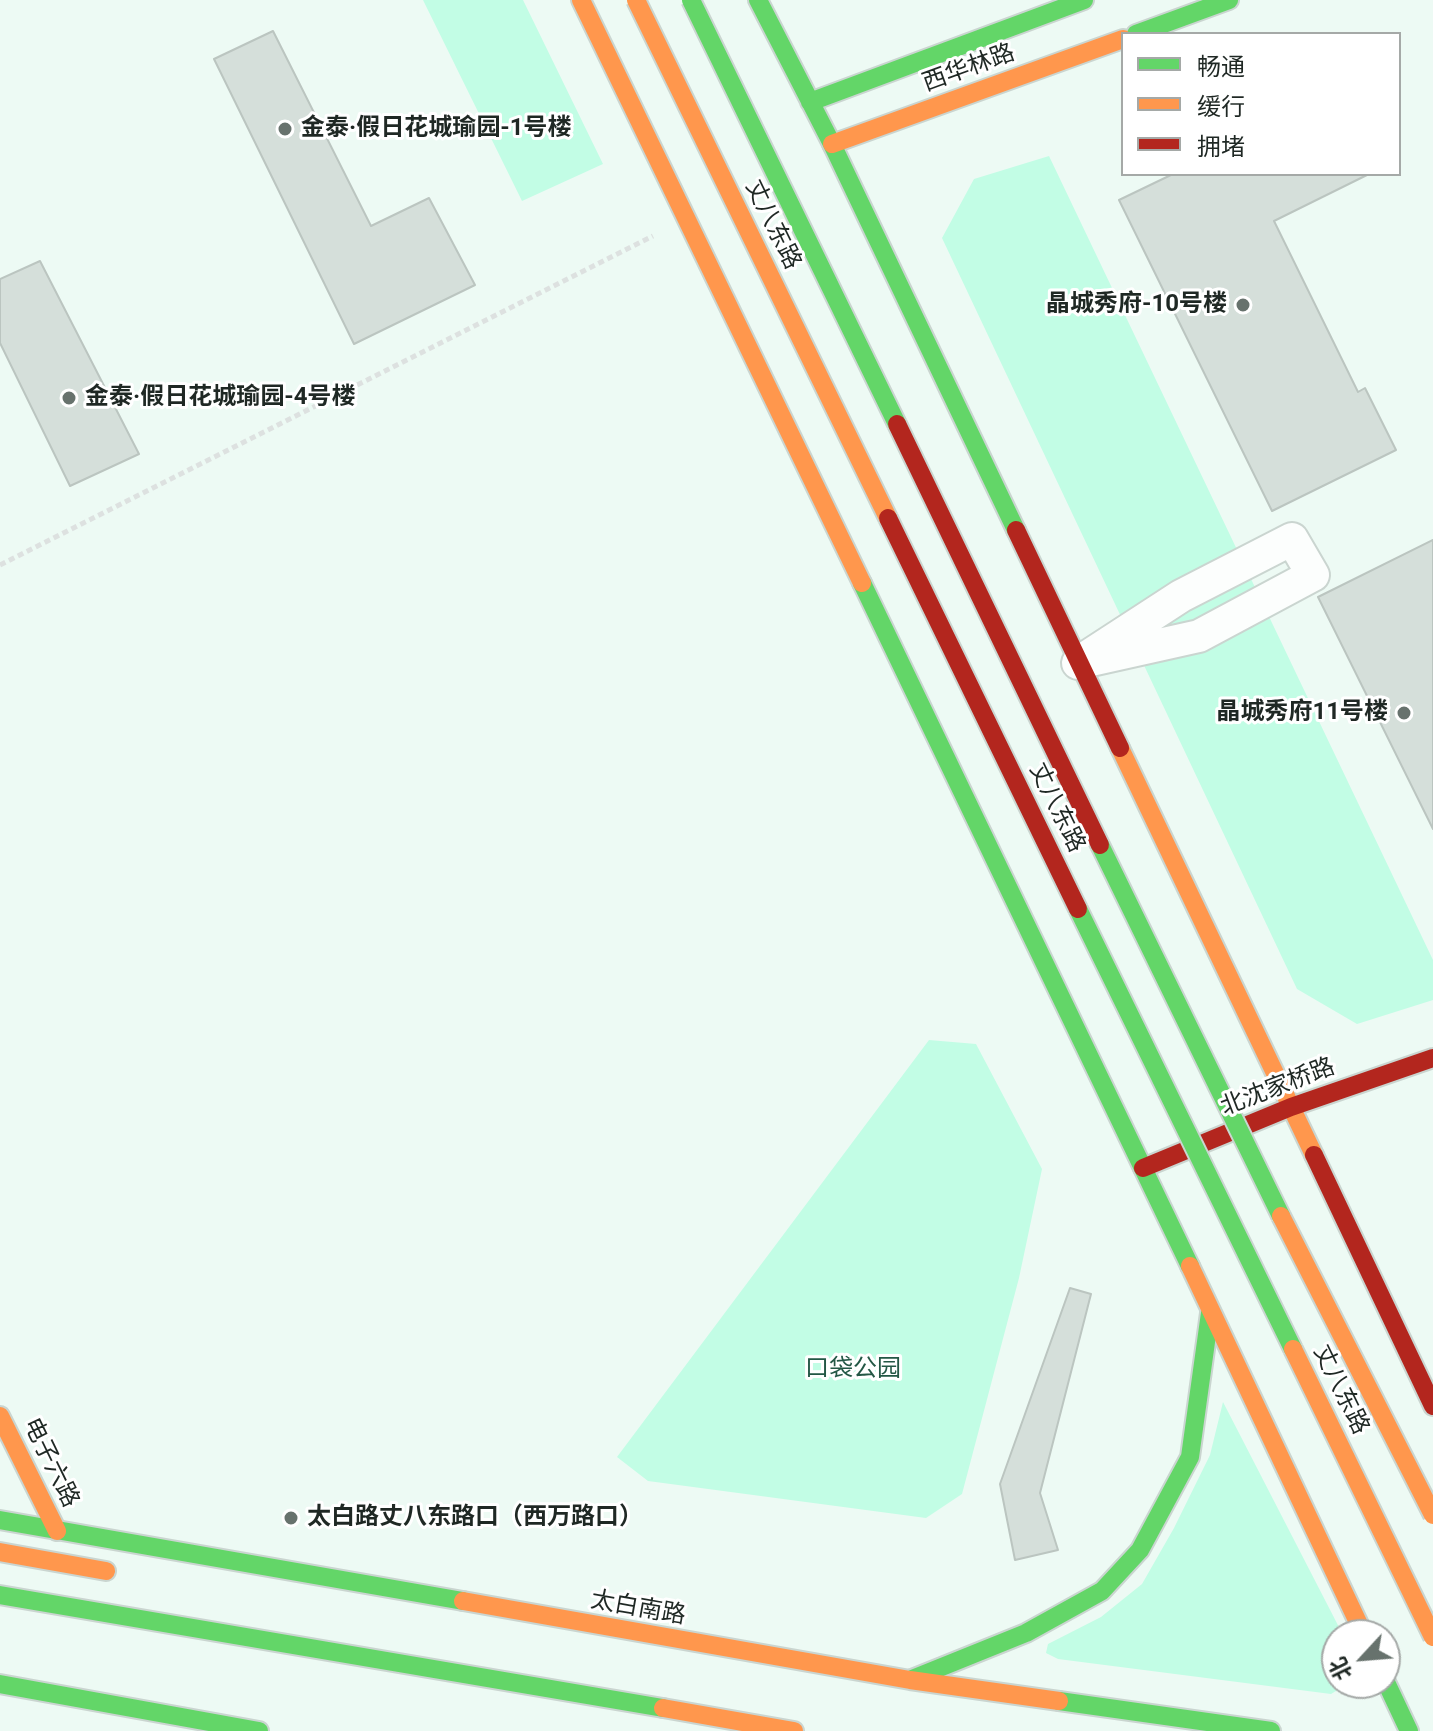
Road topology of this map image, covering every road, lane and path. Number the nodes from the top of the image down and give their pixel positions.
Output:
1 (581, 0) edge
2 (636, 0) edge
3 (691, 0) edge
4 (758, 0) edge
5 (1084, 0) edge
6 (1229, 0) edge
7 (1141, 32) edge
8 (1121, 40) edge
9 (810, 102) junction
10 (832, 144) junction
11 (686, 220) junction
12 (0, 565) edge
13 (1078, 663) junction
14 (1433, 1058) edge
15 (1291, 1107) junction
16 (1143, 1168) junction
17 (1210, 1313) junction
18 (1433, 1406) edge
19 (0, 1416) edge
20 (1433, 1515) edge
21 (0, 1520) edge
22 (57, 1531) junction
23 (0, 1552) edge
24 (125, 1574) dead end
25 (0, 1595) edge
26 (1356, 1619) edge
27 (1433, 1637) edge
28 (910, 1680) junction
29 (0, 1684) edge
30 (1394, 1699) edge
31 (125, 1706) junction
32 (131, 1731) edge
33 (259, 1731) edge
34 (794, 1731) edge
35 (1271, 1731) edge
36 (1409, 1731) edge

1 - 11 main road
2 - 27 main road, 丈八东路, bridge
3 - 20 main road, 丈八东路, bridge
4 - 9 main road
5 - 9 main road, 西华林路
6 - 7 main road
8 - 10 main road, 西华林路
9 - 10 main road
10 - 13 main road
11 - 12 path
11 - 16 main road
13 - 13 street
13 - 15 main road
14 - 15 main road, 北沈家桥路
15 - 16 main road, 北沈家桥路
15 - 18 main road
16 - 17 main road
17 - 26 main road
17 - 28 main road
19 - 22 main road, 电子六路
21 - 22 main road, 太白南路
22 - 28 main road, 太白南路
23 - 24 main road
25 - 34 main road
28 - 35 main road, 太白南路
29 - 31 main road
30 - 36 main road
31 - 32 main road
31 - 33 main road

